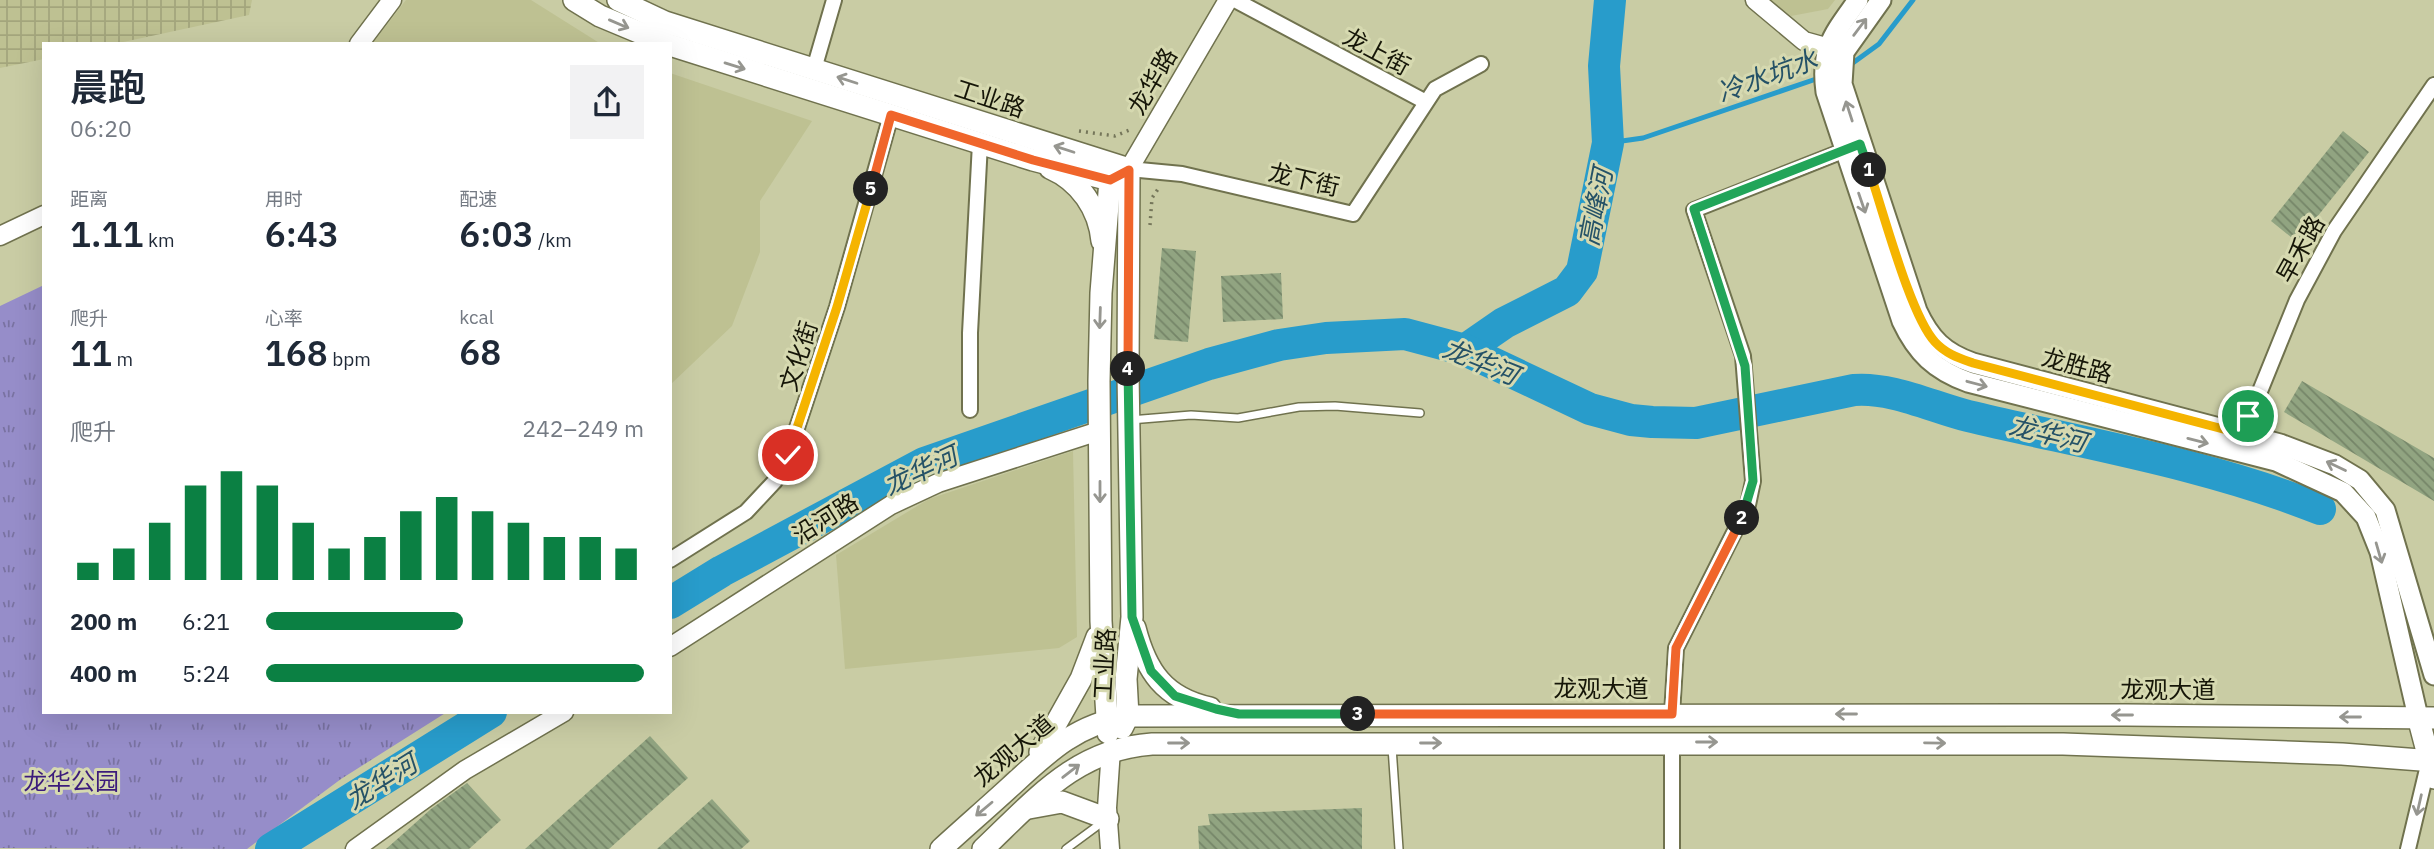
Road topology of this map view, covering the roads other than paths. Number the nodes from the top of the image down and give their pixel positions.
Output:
1 (392, 0) edge
2 (574, 0) edge
3 (618, 0) edge
4 (834, 0) edge
5 (1228, 0) edge
6 (1235, 0) edge
7 (1755, 0) edge
8 (1858, 0) edge
9 (1881, 0) edge
10 (360, 42) edge
11 (664, 42) edge
12 (672, 45) edge
13 (1834, 56) junction
14 (1481, 64) dead end
15 (814, 69) junction
16 (2434, 85) edge
17 (1424, 102) junction
18 (891, 115) junction
19 (980, 143) junction
20 (1852, 147) junction
21 (1033, 160) junction
22 (1120, 175) junction
23 (42, 216) edge
24 (0, 236) edge
25 (1104, 256) junction
26 (970, 410) dead end
27 (1420, 413) dead end
28 (1129, 417) junction
29 (1099, 427) junction
30 (2240, 442) junction
31 (672, 559) edge
32 (1132, 617) junction
33 (1101, 621) junction
34 (672, 647) edge
35 (2434, 675) edge
36 (561, 714) edge
37 (1239, 714) junction
38 (1672, 714) junction
39 (1128, 716) junction
40 (2426, 718) edge
41 (1105, 720) junction
42 (1672, 742) junction
43 (1392, 743) junction
44 (1111, 749) junction
45 (2433, 767) edge
46 (1027, 770) junction
47 (1024, 810) junction
48 (1108, 819) junction
49 (355, 849) edge
50 (941, 849) edge
51 (983, 849) edge
52 (1066, 849) edge
53 (1110, 849) edge
54 (1399, 849) edge
55 (1672, 849) edge
56 (2408, 849) edge

1 - 10 street
2 -> 11 main road, 工业路
3 - 15 main road, 工业路
4 - 15 street
5 - 22 street, 龙华路
6 - 17 street, 龙上街
7 - 13 street
8 - 13 main road
13 -> 9 main road
12 -> 18 main road, 工业路
13 - 20 main road, 龙胜路
14 - 17 street, 龙下街
22 -> 15 main road, 工业路
16 - 30 street, 早禾路
17 - 22 street, 龙下街
18 - 19 main road, 工业路
18 - 31 street, 文化街
19 - 21 main road, 工业路
19 - 26 street
20 - 30 main road, 龙胜路
20 - 38 street
21 - 22 main road, 工业路
21 - 25 main road
22 - 25 main road, 工业路
22 - 28 main road, 工业路
23 - 24 street
25 -> 29 main road, 工业路
27 - 28 lane
28 - 32 main road, 工业路
29 -> 33 main road, 工业路
29 - 34 street, 沿河路
35 -> 30 main road, 龙胜路
30 -> 40 main road, 龙胜路
32 - 37 main road
32 - 39 main road, 工业路
33 - 41 main road, 工业路
33 - 46 main road
36 - 49 street
37 - 38 main road, 龙观大道
37 - 39 main road, 龙观大道
40 -> 38 main road, 龙观大道
39 - 41 main road, 龙观大道
39 - 44 main road, 工业路
40 - 45 main road
41 - 44 main road, 工业路
41 - 46 main road, 龙观大道
43 -> 42 main road
42 -> 45 main road
42 - 55 street
44 -> 43 main road
43 - 54 lane
47 -> 44 main road
44 - 48 street
45 -> 56 street
46 -> 50 main road, 龙观大道
47 - 48 main road
47 - 51 main road
48 - 52 lane
48 - 53 street

